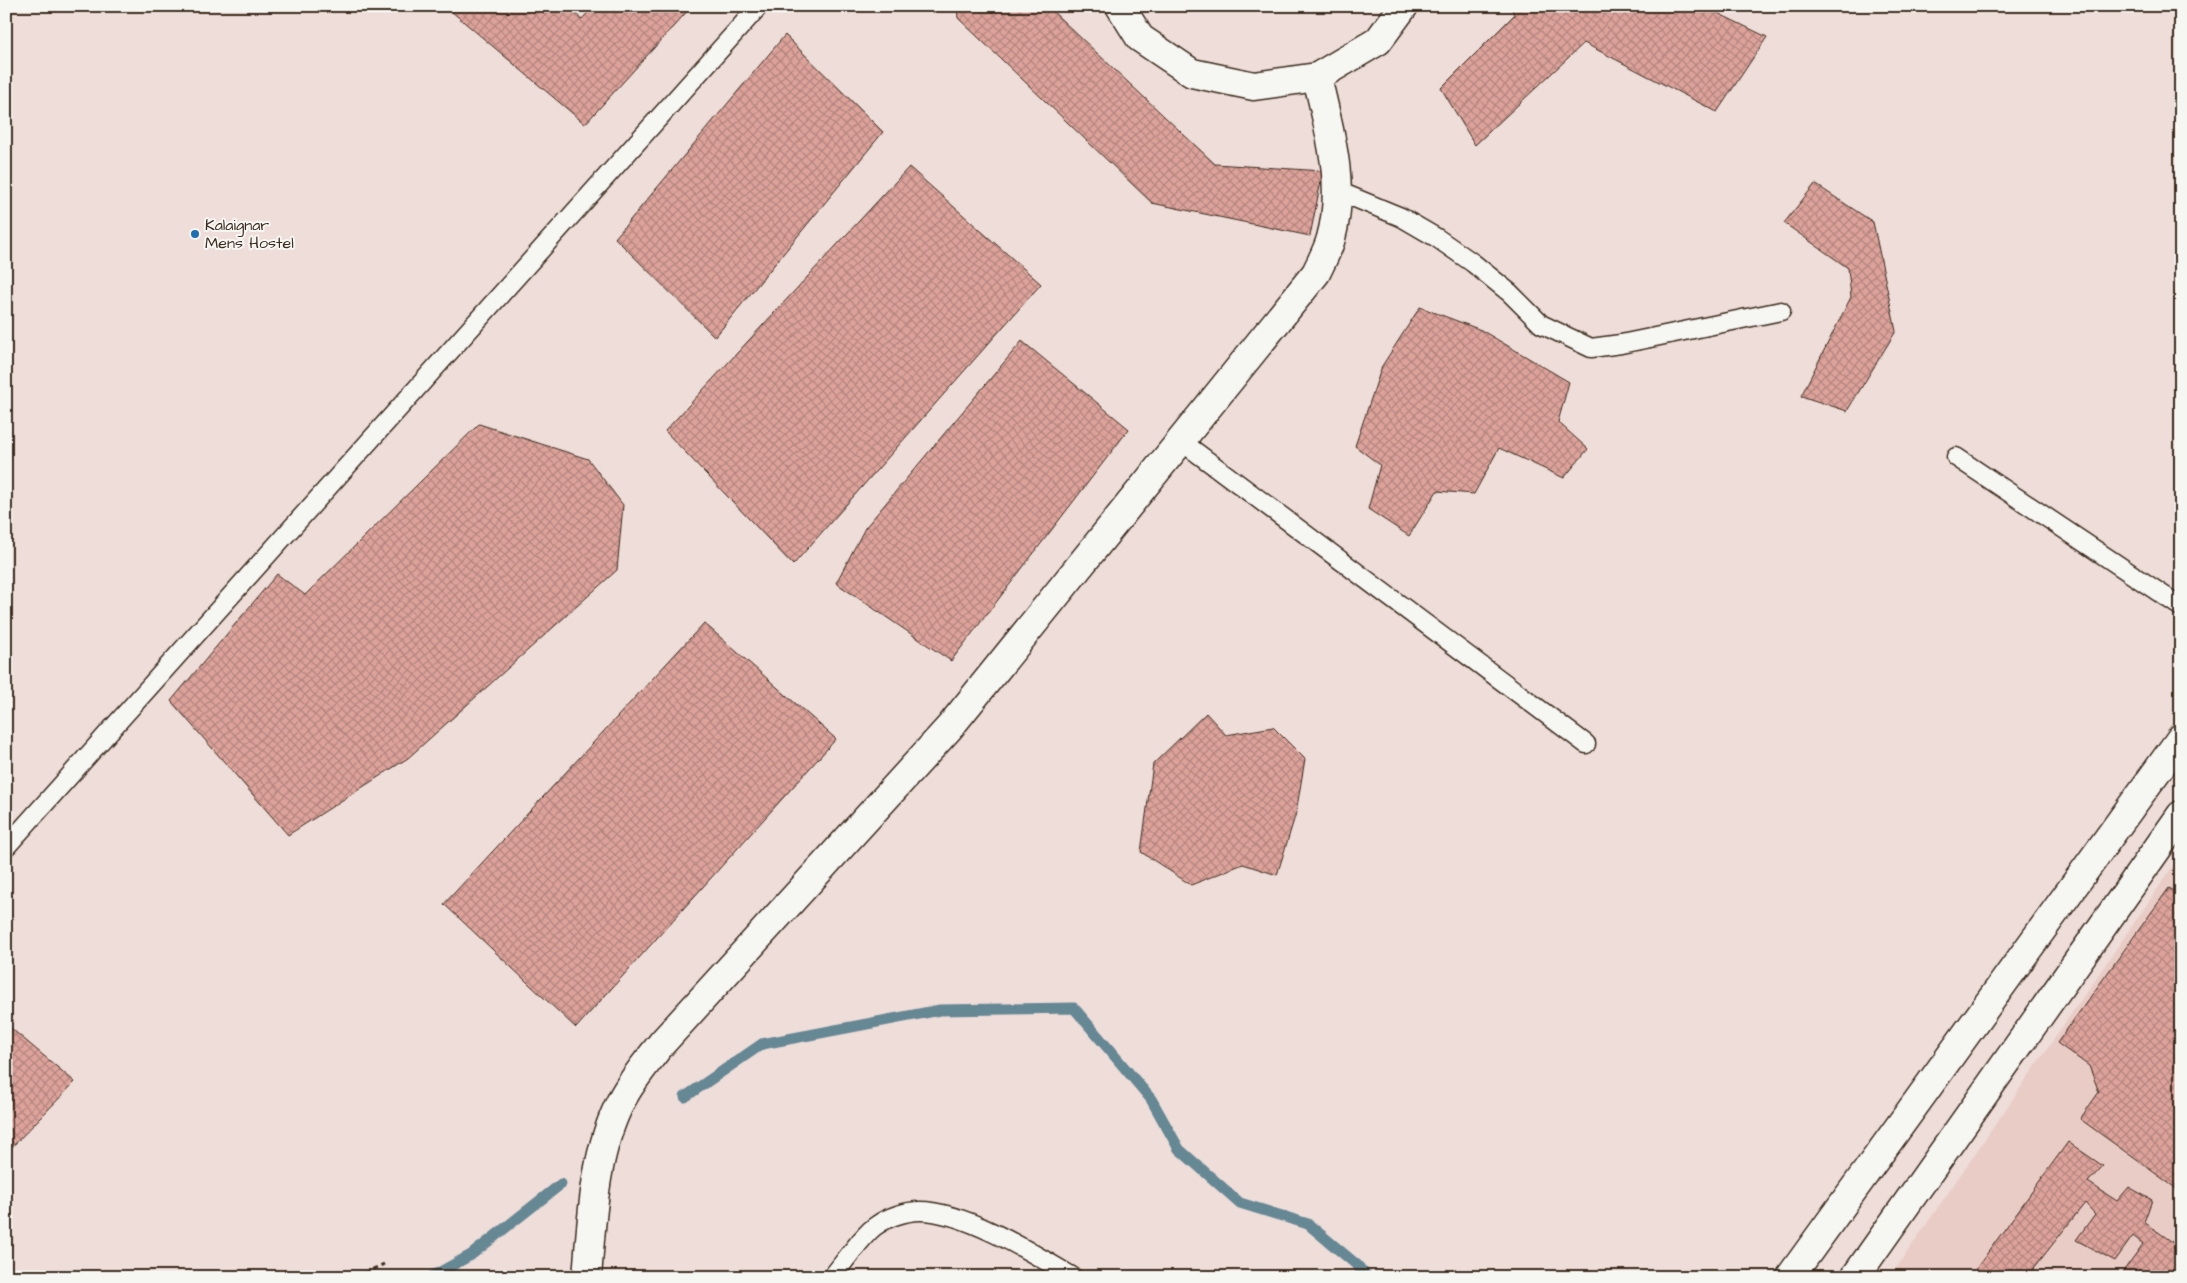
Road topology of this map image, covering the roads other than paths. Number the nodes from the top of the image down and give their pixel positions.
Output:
1 (759, 6) edge
2 (1120, 6) edge
3 (1404, 6) edge
4 (1317, 78) junction
5 (1338, 191) junction
6 (1781, 311) dead end
7 (1181, 441) junction
8 (1956, 457) dead end
9 (2181, 607) edge
10 (2181, 738) edge
11 (1586, 744) dead end
12 (2181, 815) edge
13 (6, 847) edge
14 (587, 1277) edge
15 (832, 1277) edge
16 (1073, 1277) edge
17 (1790, 1277) edge
18 (1855, 1277) edge

1 - 13 lane
2 - 4 street
3 - 4 street
4 - 5 street
5 - 6 lane
5 - 7 street
7 - 11 lane
7 - 14 street
8 - 9 lane
10 - 17 street
12 - 18 street
15 - 16 lane

